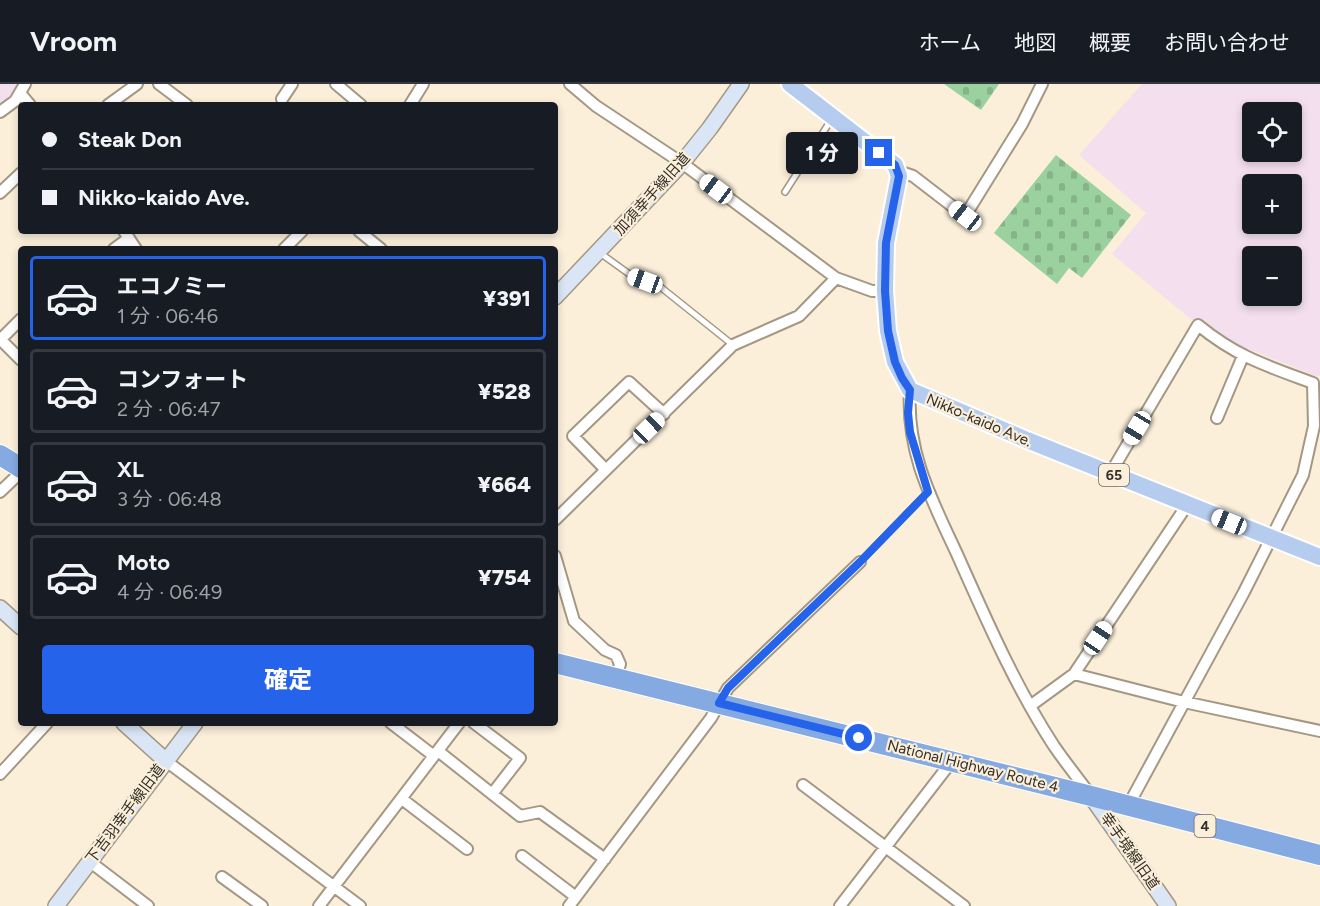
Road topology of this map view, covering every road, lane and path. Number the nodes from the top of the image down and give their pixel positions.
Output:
1 (137, 84) edge
2 (159, 84) edge
3 (292, 84) edge
4 (336, 84) edge
5 (423, 84) edge
6 (570, 84) edge
7 (741, 84) edge
8 (790, 84) edge
9 (1042, 84) edge
10 (23, 88) edge
11 (282, 99) dead end
12 (29, 102) edge
13 (112, 102) edge
14 (183, 102) edge
15 (357, 102) edge
16 (412, 102) edge
17 (0, 112) edge
18 (833, 116) junction
19 (682, 163) junction
20 (898, 171) junction
21 (18, 176) edge
22 (785, 192) dead end
23 (0, 193) edge
24 (299, 234) edge
25 (363, 234) edge
26 (287, 246) edge
27 (377, 246) edge
28 (599, 252) junction
29 (836, 278) junction
30 (885, 291) junction
31 (558, 294) edge
32 (18, 322) edge
33 (0, 340) edge
34 (733, 345) junction
35 (1243, 356) junction
36 (18, 357) edge
37 (1316, 383) edge
38 (910, 390) junction
39 (664, 414) junction
40 (1217, 418) dead end
41 (0, 455) edge
42 (18, 468) edge
43 (606, 470) junction
44 (18, 473) edge
45 (1110, 474) junction
46 (0, 492) edge
47 (928, 492) junction
48 (1188, 505) junction
49 (558, 517) edge
50 (1271, 538) junction
51 (1320, 557) edge
52 (860, 562) joint
53 (558, 566) edge
54 (0, 608) edge
55 (18, 623) edge
56 (558, 664) edge
57 (1074, 674) junction
58 (616, 678) junction
59 (1184, 702) junction
60 (719, 703) junction
61 (1030, 706) junction
62 (44, 726) edge
63 (127, 726) edge
64 (193, 726) edge
65 (395, 726) edge
66 (457, 726) edge
67 (478, 726) edge
68 (1320, 731) edge
69 (436, 754) junction
70 (166, 761) junction
71 (952, 761) junction
72 (0, 774) edge
73 (802, 785) dead end
74 (492, 794) junction
75 (1091, 796) junction
76 (402, 799) junction
77 (1128, 806) junction
78 (884, 847) junction
79 (466, 849) dead end
80 (1320, 855) edge
81 (522, 856) dead end
82 (605, 859) junction
83 (89, 861) junction
84 (222, 878) dead end
85 (334, 886) junction
86 (573, 902) edge
87 (56, 906) edge
88 (148, 906) edge
89 (262, 906) edge
90 (319, 906) edge
91 (360, 906) edge
92 (840, 906) edge
93 (964, 906) edge
94 (1168, 906) edge

1 - 13 street
2 - 14 street
3 - 11 street
4 - 15 street
5 - 16 street
6 - 19 street
7 - 19 street, 加須幸手線旧道
8 - 18 main road
9 - 20 street
10 - 12 street
10 - 17 street
18 - 20 main road
18 - 22 lane
19 - 28 street, 加須幸手線旧道
19 - 29 street
20 - 30 main road, Nikko-kaido Ave.
21 - 23 street
24 - 26 street
25 - 27 street
28 - 31 street, 加須幸手線旧道
28 - 34 lane
29 - 30 street
29 - 34 street
30 - 38 main road, Nikko-kaido Ave.
32 - 33 street
33 - 36 street
34 - 39 street
35 - 37 street
35 - 40 street
35 - 45 street
37 - 50 street
38 - 45 main road, Nikko-kaido Ave. / 65
38 - 47 street
39 - 43 street
39 - 43 street
41 - 42 highway
43 - 49 street
44 - 46 street
45 - 48 main road, Nikko-kaido Ave. / 65
47 - 52 lane
47 - 61 street
48 - 50 main road, Nikko-kaido Ave. / 65
48 - 57 street
50 - 51 main road, Nikko-kaido Ave. / 65
50 - 59 street
52 - 60 street
53 - 58 street
54 - 55 street
56 - 58 highway, National Highway Route 4 / 4
57 - 59 street
57 - 61 street
58 - 60 highway, National Highway Route 4 / 4
59 - 68 street
59 - 77 street
60 - 71 highway, National Highway Route 4 / 4
60 - 82 street
61 - 75 street
62 - 72 street
63 - 70 street
64 - 70 street, 下吉羽幸手線旧道
65 - 69 street
66 - 69 street
67 - 74 street
69 - 74 street
69 - 76 street
70 - 83 street, 下吉羽幸手線旧道
70 - 85 street
71 - 75 highway, National Highway Route 4 / 4
71 - 78 street
73 - 78 street
74 - 82 street
75 - 77 highway, National Highway Route 4 / 4
75 - 94 street, 幸手境線旧道
76 - 79 street
76 - 85 street
77 - 80 highway, National Highway Route 4 / 4
78 - 92 street
78 - 93 street
81 - 86 street
82 - 86 street
83 - 87 street, 下吉羽幸手線旧道
83 - 88 street
84 - 89 street
85 - 90 street
85 - 91 street

